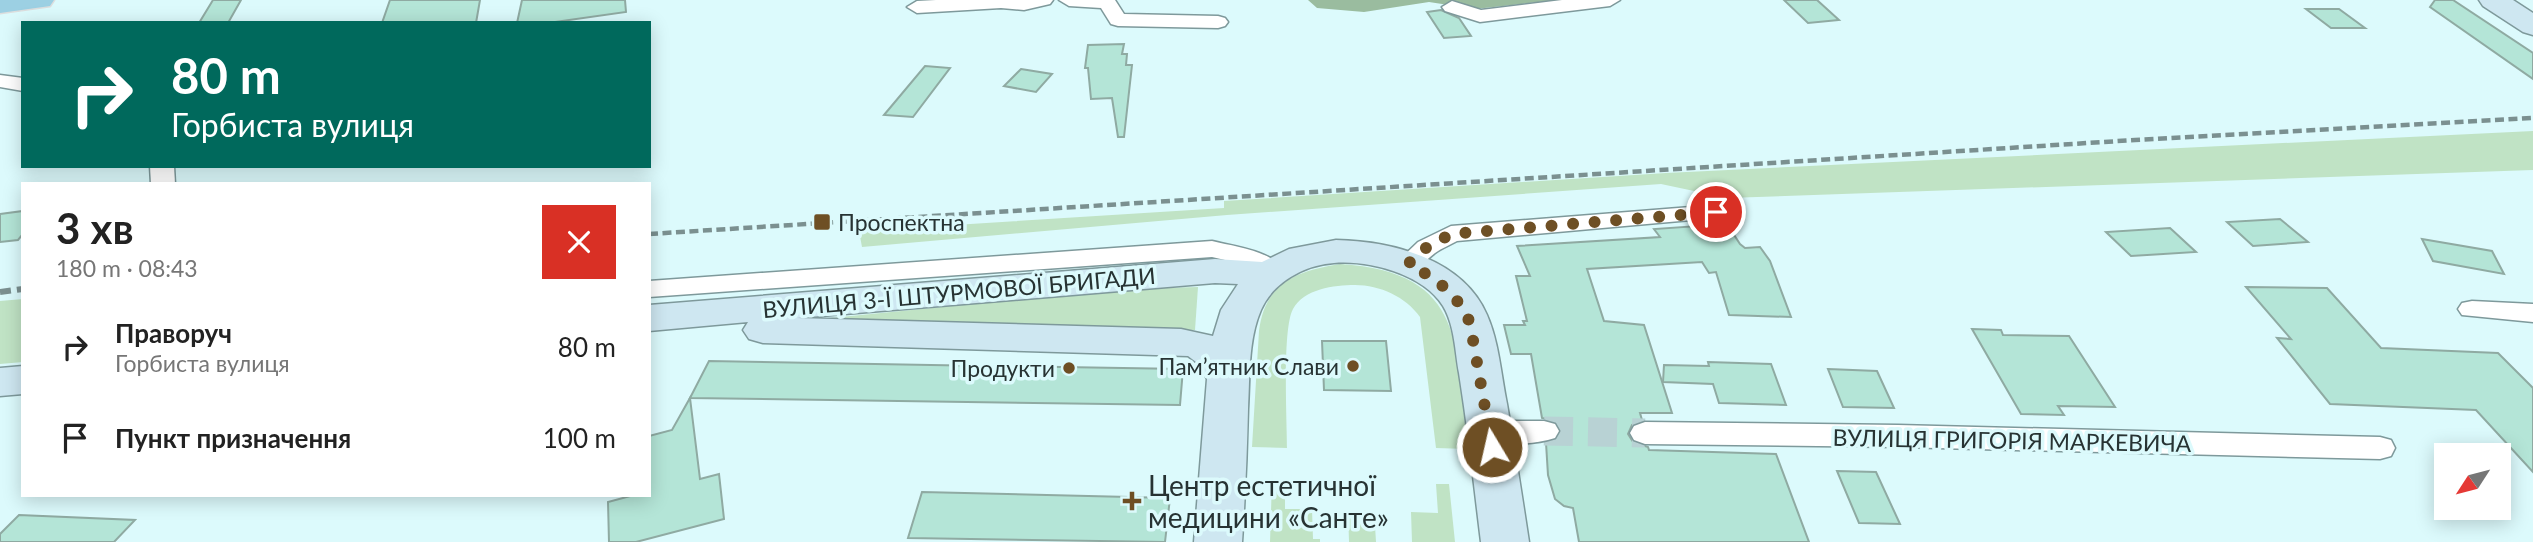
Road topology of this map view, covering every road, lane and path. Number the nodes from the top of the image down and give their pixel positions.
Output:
1 (40, 0) edge
2 (1069, 0) edge
3 (1610, 0) edge
4 (2493, 0) edge
5 (1033, 2) edge
6 (0, 4) edge
7 (917, 7) dead end
8 (1452, 7) dead end
9 (1116, 18) junction
10 (1217, 22) dead end
11 (2533, 26) edge
12 (0, 81) edge
13 (21, 85) edge
14 (1716, 212) dead end
15 (1408, 264) junction
16 (1271, 273) junction
17 (651, 289) edge
18 (2472, 309) dead end
19 (2533, 313) edge
20 (651, 318) edge
21 (651, 326) edge
22 (1228, 379) junction
23 (21, 380) edge
24 (0, 382) edge
25 (1544, 431) tunnel mouth
26 (1490, 432) junction
27 (1645, 433) tunnel mouth
28 (2380, 448) dead end
29 (1218, 542) edge
30 (1505, 542) edge

1 - 6 main road
2 - 9 street
3 - 8 street
4 - 11 main road
5 - 7 street
5 - 9 street
9 - 10 street
12 - 13 street
14 - 15 street
15 - 16 main road
15 - 26 main road
16 - 17 street
16 - 20 main road, ВУЛИЦЯ 3-Ї ШТУРМОВОЇ БРИГАДИ
16 - 22 main road
18 - 19 street
21 - 22 main road, ВУЛИЦЯ 3-Ї ШТУРМОВОЇ БРИГАДИ
22 - 29 main road
23 - 24 main road
25 - 26 street
26 - 30 main road
27 - 28 street, ВУЛИЦЯ ГРИГОРІЯ МАРКЕВИЧА

